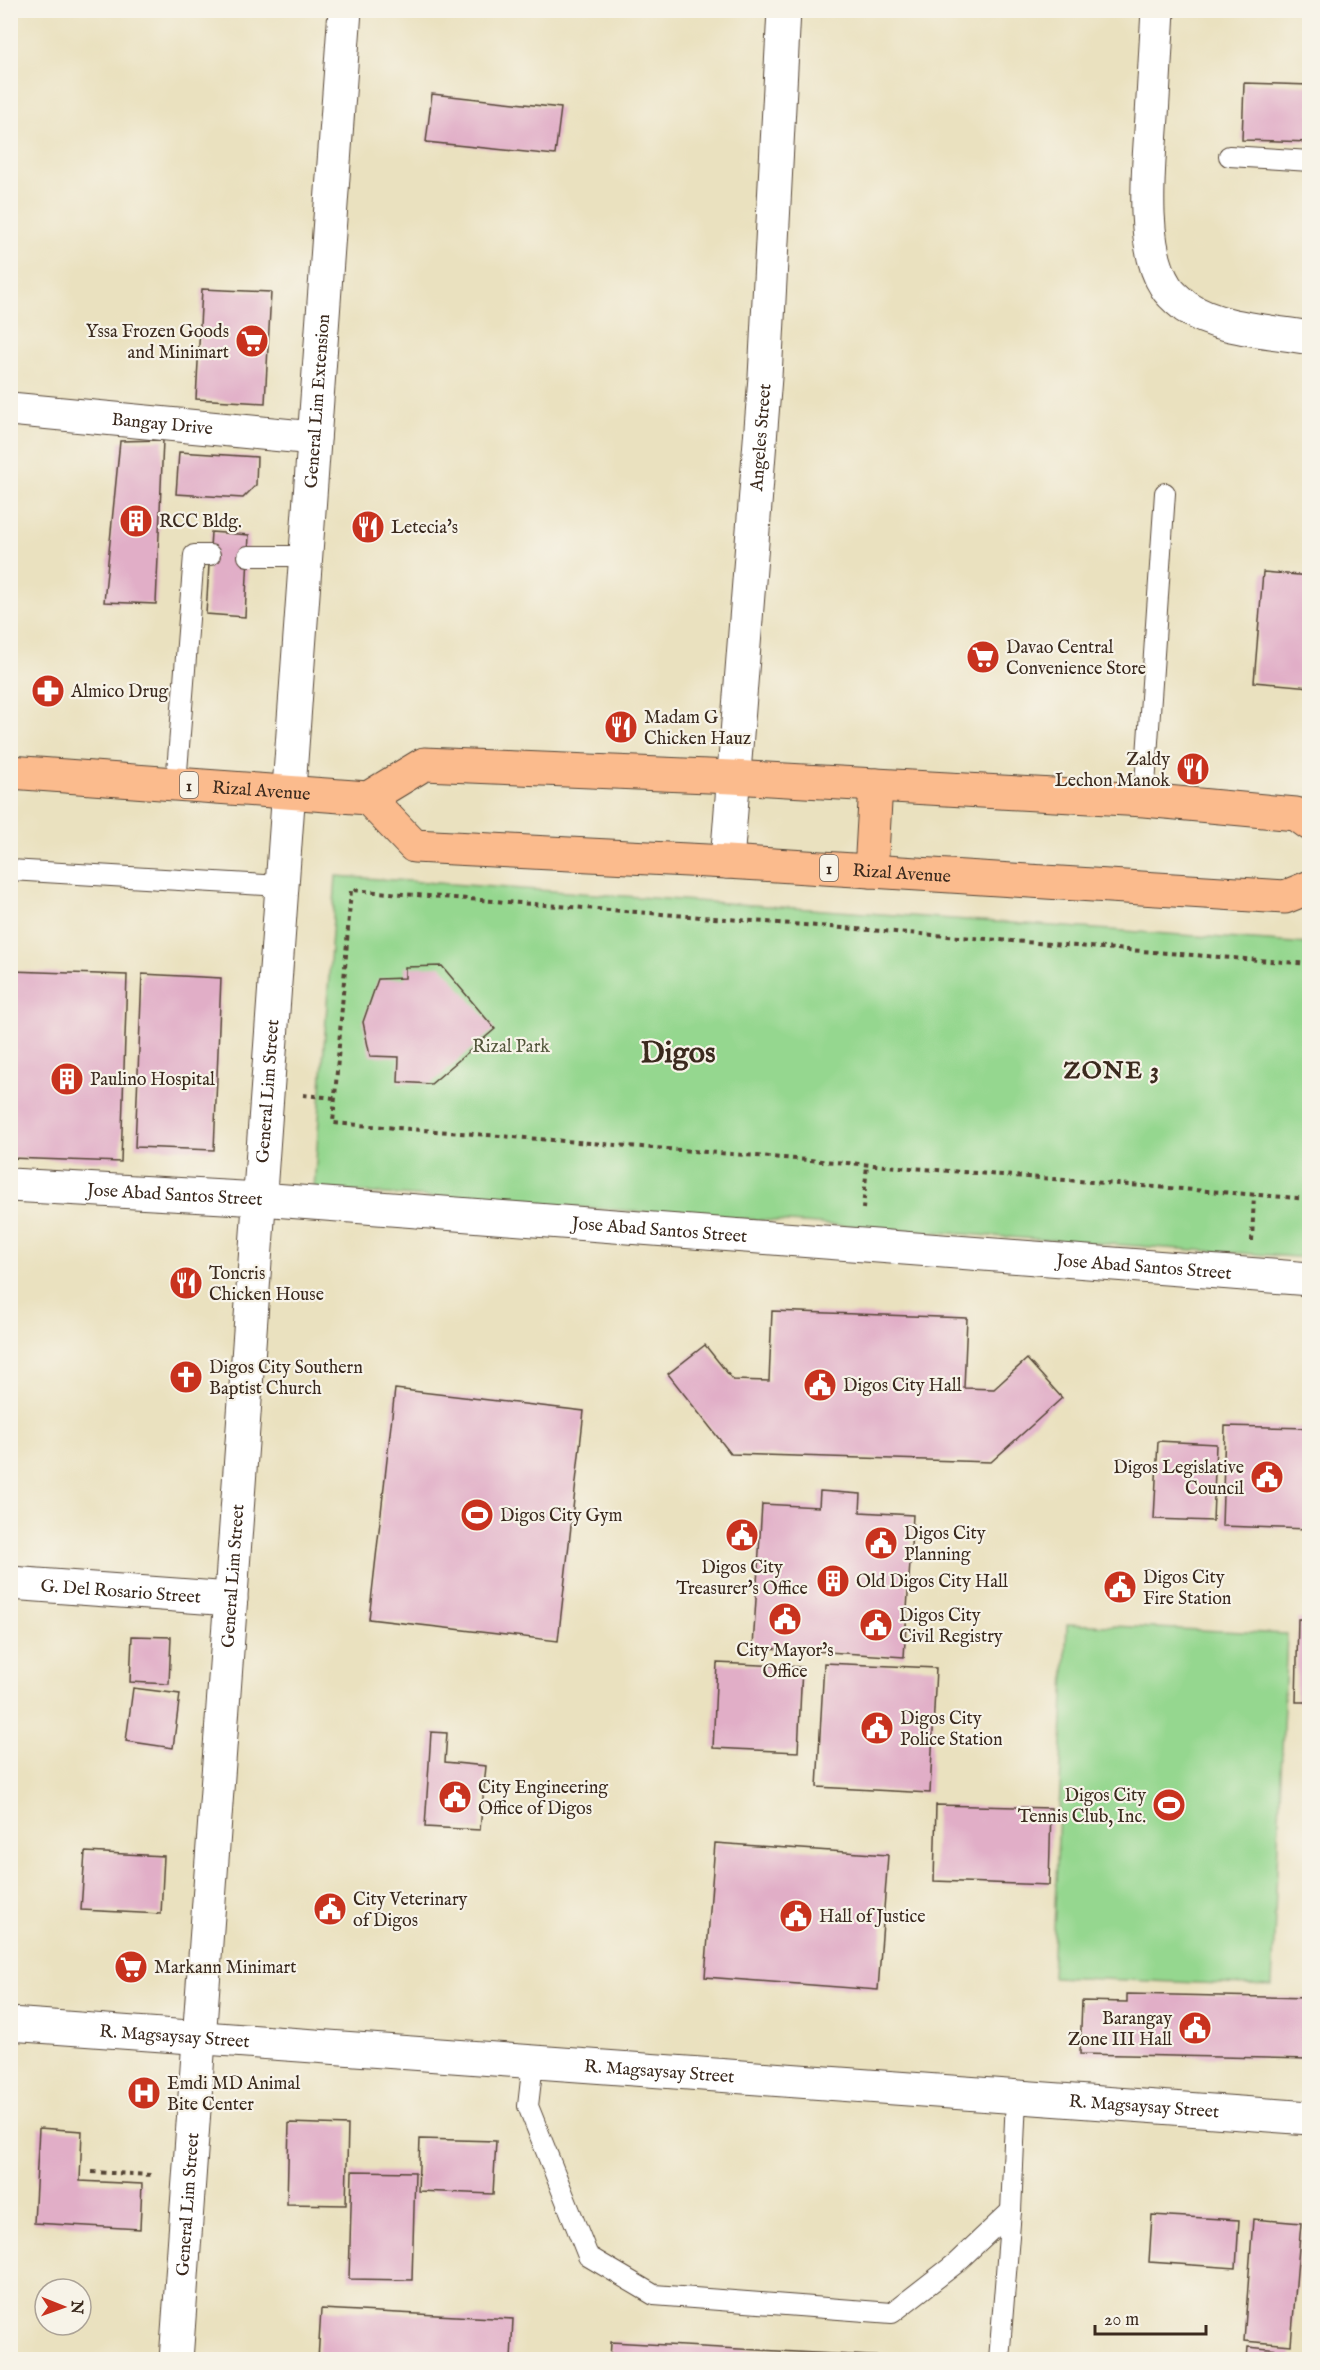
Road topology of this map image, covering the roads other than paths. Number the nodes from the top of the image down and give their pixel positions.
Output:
1 (345, 10) edge
2 (783, 10) edge
3 (1158, 10) edge
4 (1229, 156) dead end
5 (1310, 161) edge
6 (1310, 338) edge
7 (10, 410) edge
8 (314, 438) junction
9 (1165, 493) dead end
10 (210, 555) dead end
11 (248, 556) dead end
12 (306, 556) junction
13 (10, 772) edge
14 (732, 777) junction
15 (176, 784) junction
16 (876, 785) junction
17 (289, 792) junction
18 (368, 798) junction
19 (1144, 800) junction
20 (1310, 824) edge
21 (727, 862) junction
22 (10, 870) edge
23 (871, 871) junction
24 (282, 886) junction
25 (1310, 887) edge
26 (10, 1185) edge
27 (260, 1199) junction
28 (1310, 1279) edge
29 (10, 1582) edge
30 (231, 1599) junction
31 (10, 2024) edge
32 (200, 2038) junction
33 (532, 2062) junction
34 (1016, 2098) junction
35 (1310, 2118) edge
36 (1011, 2211) junction
37 (176, 2360) edge
38 (999, 2360) edge

1 - 8 street, General Lim Extension
2 - 14 street, Angeles Street
3 - 6 street
4 - 5 lane
7 - 8 street, Bangay Drive
8 - 12 street, General Lim Extension
9 - 19 lane
10 - 15 lane
11 - 12 lane
12 - 17 street, General Lim Extension
13 - 15 main road, Rizal Avenue / 1
14 - 16 main road
14 - 18 main road
14 - 21 street, Angeles Street
15 - 17 main road, Rizal Avenue / 1
16 - 19 main road
16 - 23 main road
17 - 18 main road, Rizal Avenue / 1
17 - 24 street, General Lim Street
18 - 21 main road, Rizal Avenue / 1
19 - 20 main road
21 - 23 main road, Rizal Avenue / 1
22 - 24 lane
23 - 25 main road, Rizal Avenue / 1
24 - 27 street, General Lim Street
26 - 27 street, Jose Abad Santos Street
27 - 28 street, Jose Abad Santos Street
27 - 30 street, General Lim Street
29 - 30 street, G. Del Rosario Street
30 - 32 street, General Lim Street
31 - 32 street, R. Magsaysay Street
32 - 33 street, R. Magsaysay Street
32 - 37 street, General Lim Street
33 - 34 street, R. Magsaysay Street
33 - 36 lane
34 - 35 street, R. Magsaysay Street
34 - 36 lane
36 - 38 lane

